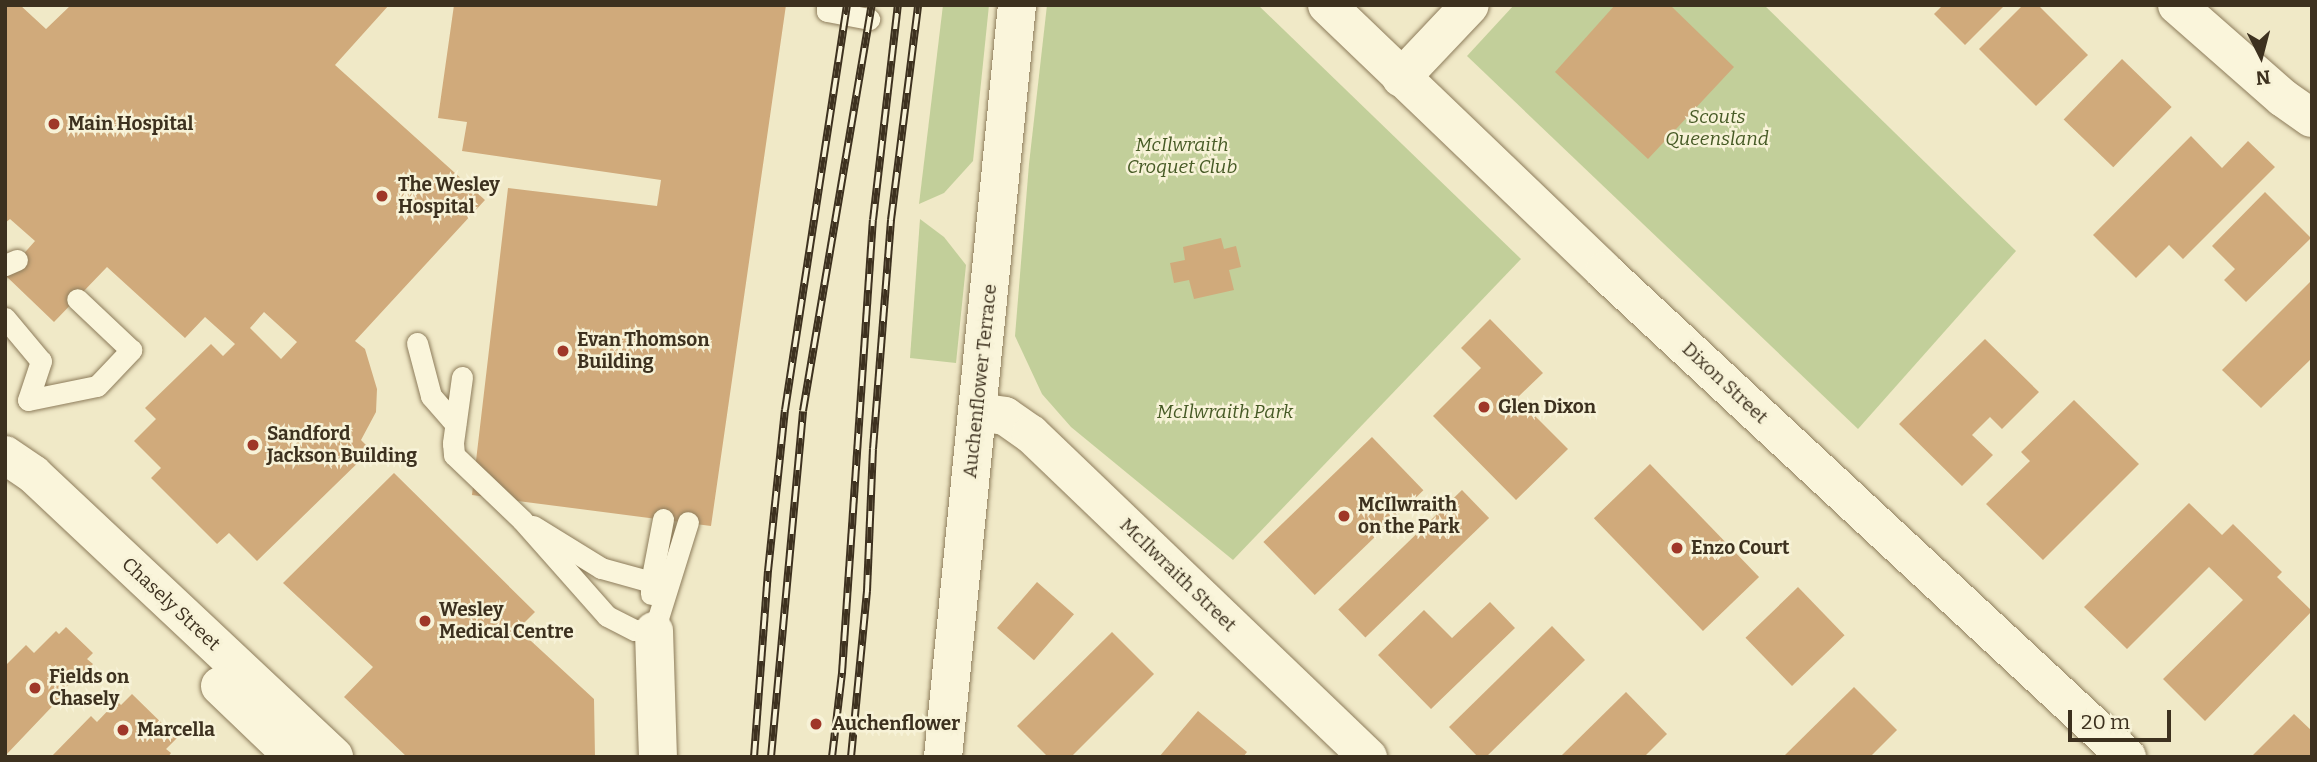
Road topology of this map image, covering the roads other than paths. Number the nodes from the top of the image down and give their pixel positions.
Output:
1 (827, 5) edge
2 (1017, 5) edge
3 (1327, 5) edge
4 (1470, 5) edge
5 (2177, 5) edge
6 (869, 19) dead end
7 (1401, 78) junction
8 (2312, 118) edge
9 (77, 299) dead end
10 (5, 318) edge
11 (417, 344) dead end
12 (462, 377) dead end
13 (977, 412) junction
14 (455, 424) junction
15 (5, 455) edge
16 (5, 474) edge
17 (663, 519) dead end
18 (522, 520) junction
19 (688, 522) dead end
20 (651, 582) junction
21 (654, 631) junction
22 (294, 757) edge
23 (334, 757) edge
24 (658, 757) edge
25 (943, 757) edge
26 (1368, 757) edge
27 (2127, 757) edge

1 - 6 lane
2 - 13 street, Auchenflower Terrace
3 - 7 street, Dixon Street
4 - 7 street
5 - 8 street
7 - 27 street, Dixon Street
9 - 10 lane
11 - 14 lane
12 - 14 lane
13 - 25 street, Auchenflower Terrace
13 - 26 street, McIlwraith Street
14 - 18 lane
15 - 23 street, Chasely Street
16 - 22 street, Chasely Street
17 - 20 lane
18 - 20 lane
18 - 21 lane
19 - 21 lane
20 - 21 lane
21 - 24 street

